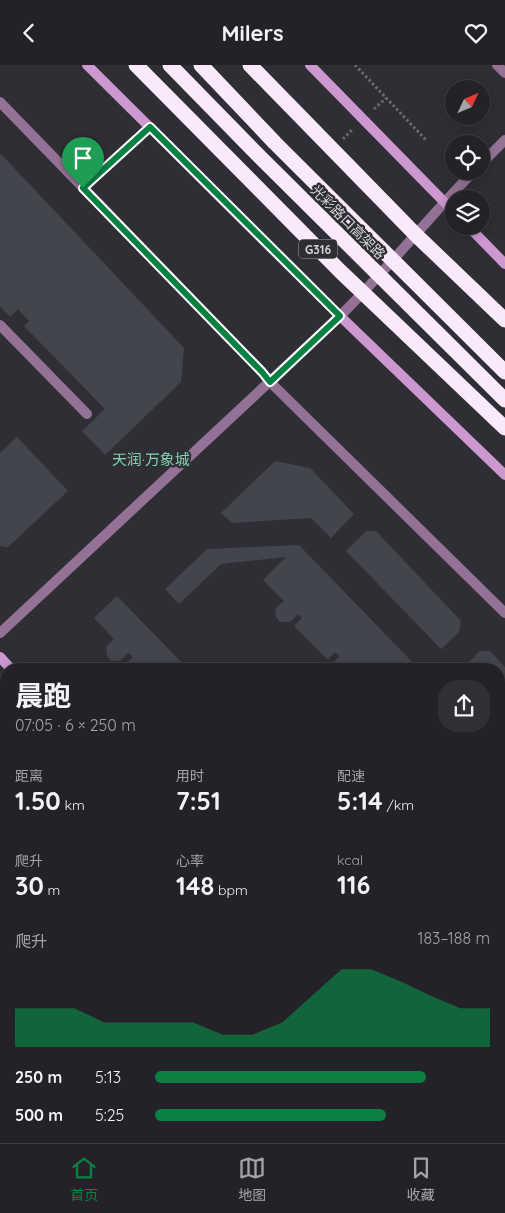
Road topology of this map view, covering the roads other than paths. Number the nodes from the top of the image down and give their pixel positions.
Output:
1 (87, 65) edge
2 (136, 65) edge
3 (170, 65) edge
4 (201, 65) edge
5 (250, 65) edge
6 (310, 65) edge
7 (497, 65) edge
8 (505, 73) edge
9 (0, 102) edge
10 (150, 127) junction
11 (505, 139) edge
12 (490, 155) edge
13 (465, 180) edge
14 (83, 188) junction
15 (444, 202) junction
16 (417, 235) junction
17 (477, 235) edge
18 (505, 265) edge
19 (364, 293) junction
20 (340, 316) junction
21 (505, 320) edge
22 (0, 325) edge
23 (505, 372) edge
24 (270, 382) junction
25 (505, 400) edge
26 (87, 414) dead end
27 (505, 428) edge
28 (505, 475) edge
29 (505, 612) edge
30 (0, 633) edge

1 - 10 street
2 - 19 highway, G316
3 - 25 highway, 光彩路口高架路
4 - 23 highway, 光彩路口高架路
5 - 16 highway
6 - 15 street
7 - 8 street
9 - 14 street
10 - 14 street
10 - 20 street
11 - 12 street
13 - 15 street
14 - 24 street
15 - 16 street
16 - 19 street
16 - 21 highway
17 - 18 street
19 - 20 street
19 - 27 highway, G316
20 - 24 street
20 - 28 street
22 - 26 street
24 - 29 street
24 - 30 street

